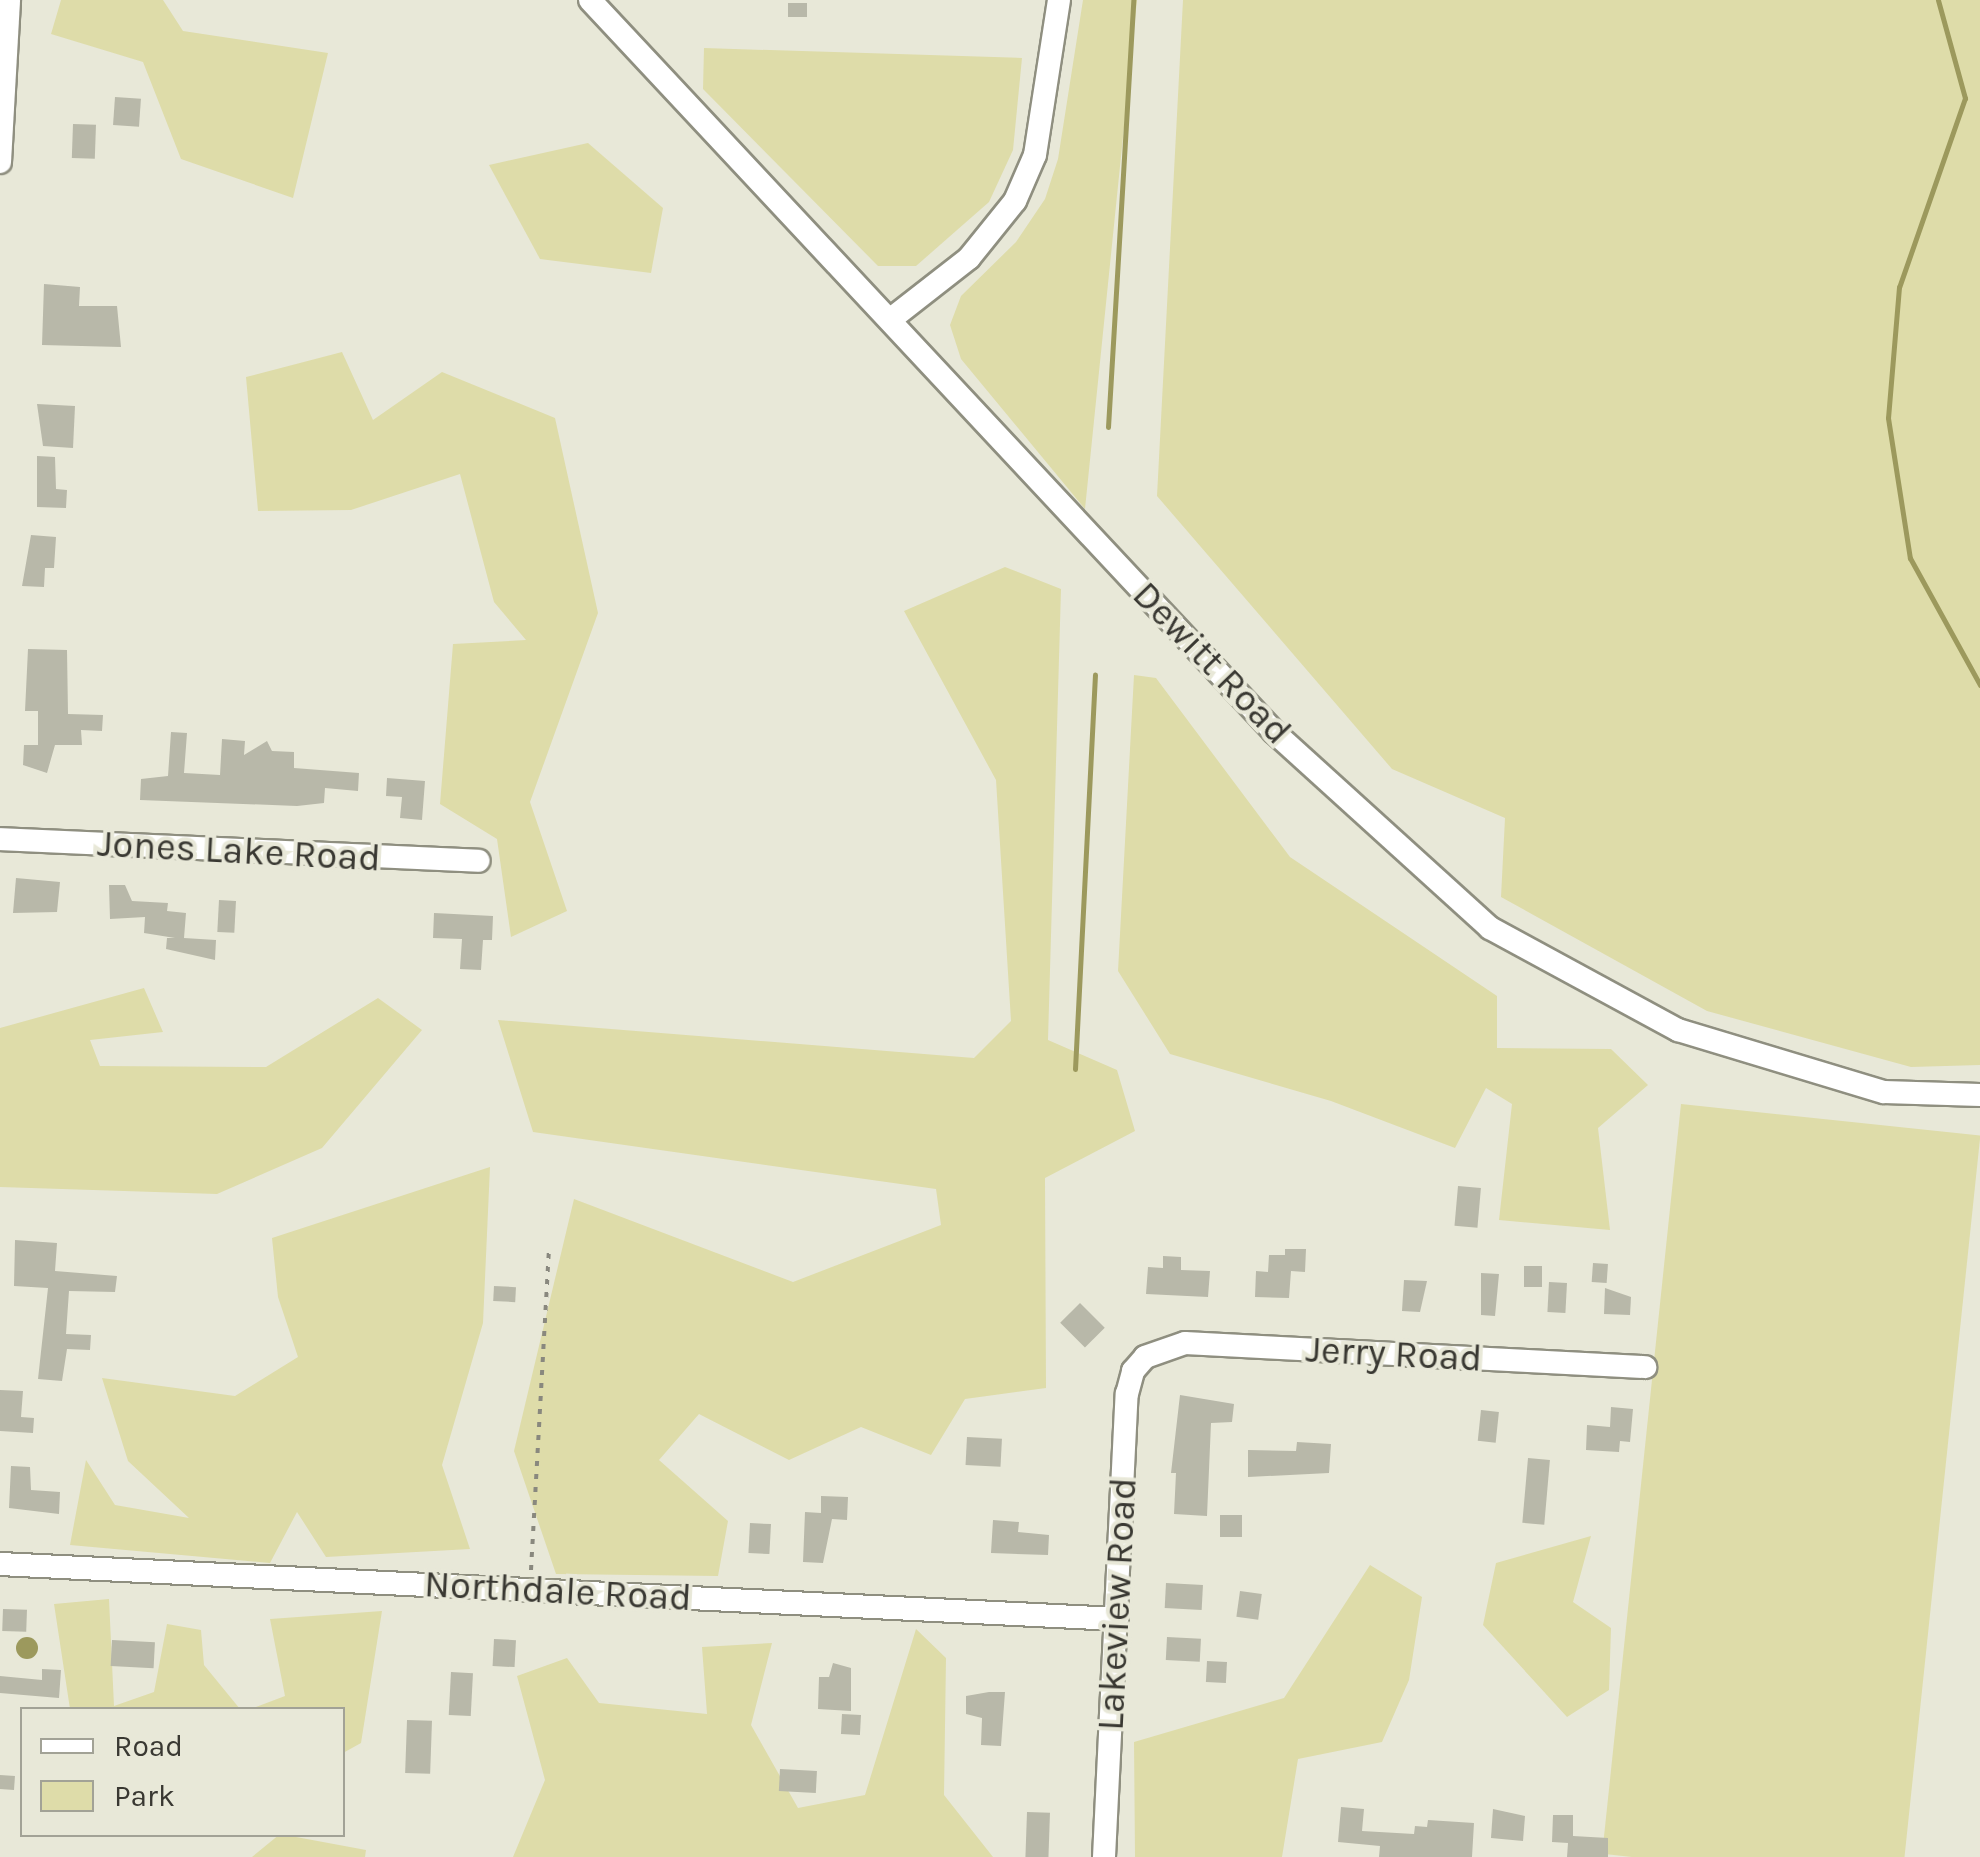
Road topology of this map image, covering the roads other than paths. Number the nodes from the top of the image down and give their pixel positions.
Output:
1 (9, 0) edge
2 (1058, 0) edge
3 (592, 1) edge
4 (0, 162) edge
5 (891, 320) junction
6 (0, 839) edge
7 (478, 860) dead end
8 (1980, 1095) edge
9 (1145, 1357) joint
10 (1645, 1367) dead end
11 (0, 1564) edge
12 (1117, 1619) junction
13 (1104, 1857) edge

1 - 4 street
2 - 5 street
3 - 5 street, Dewitt Road
5 - 8 street, Dewitt Road
6 - 7 street, Jones Lake Road
9 - 10 street, Jerry Road
9 - 12 street, Lakeview Road
11 - 12 street, Northdale Road
12 - 13 street, Lakeview Road

